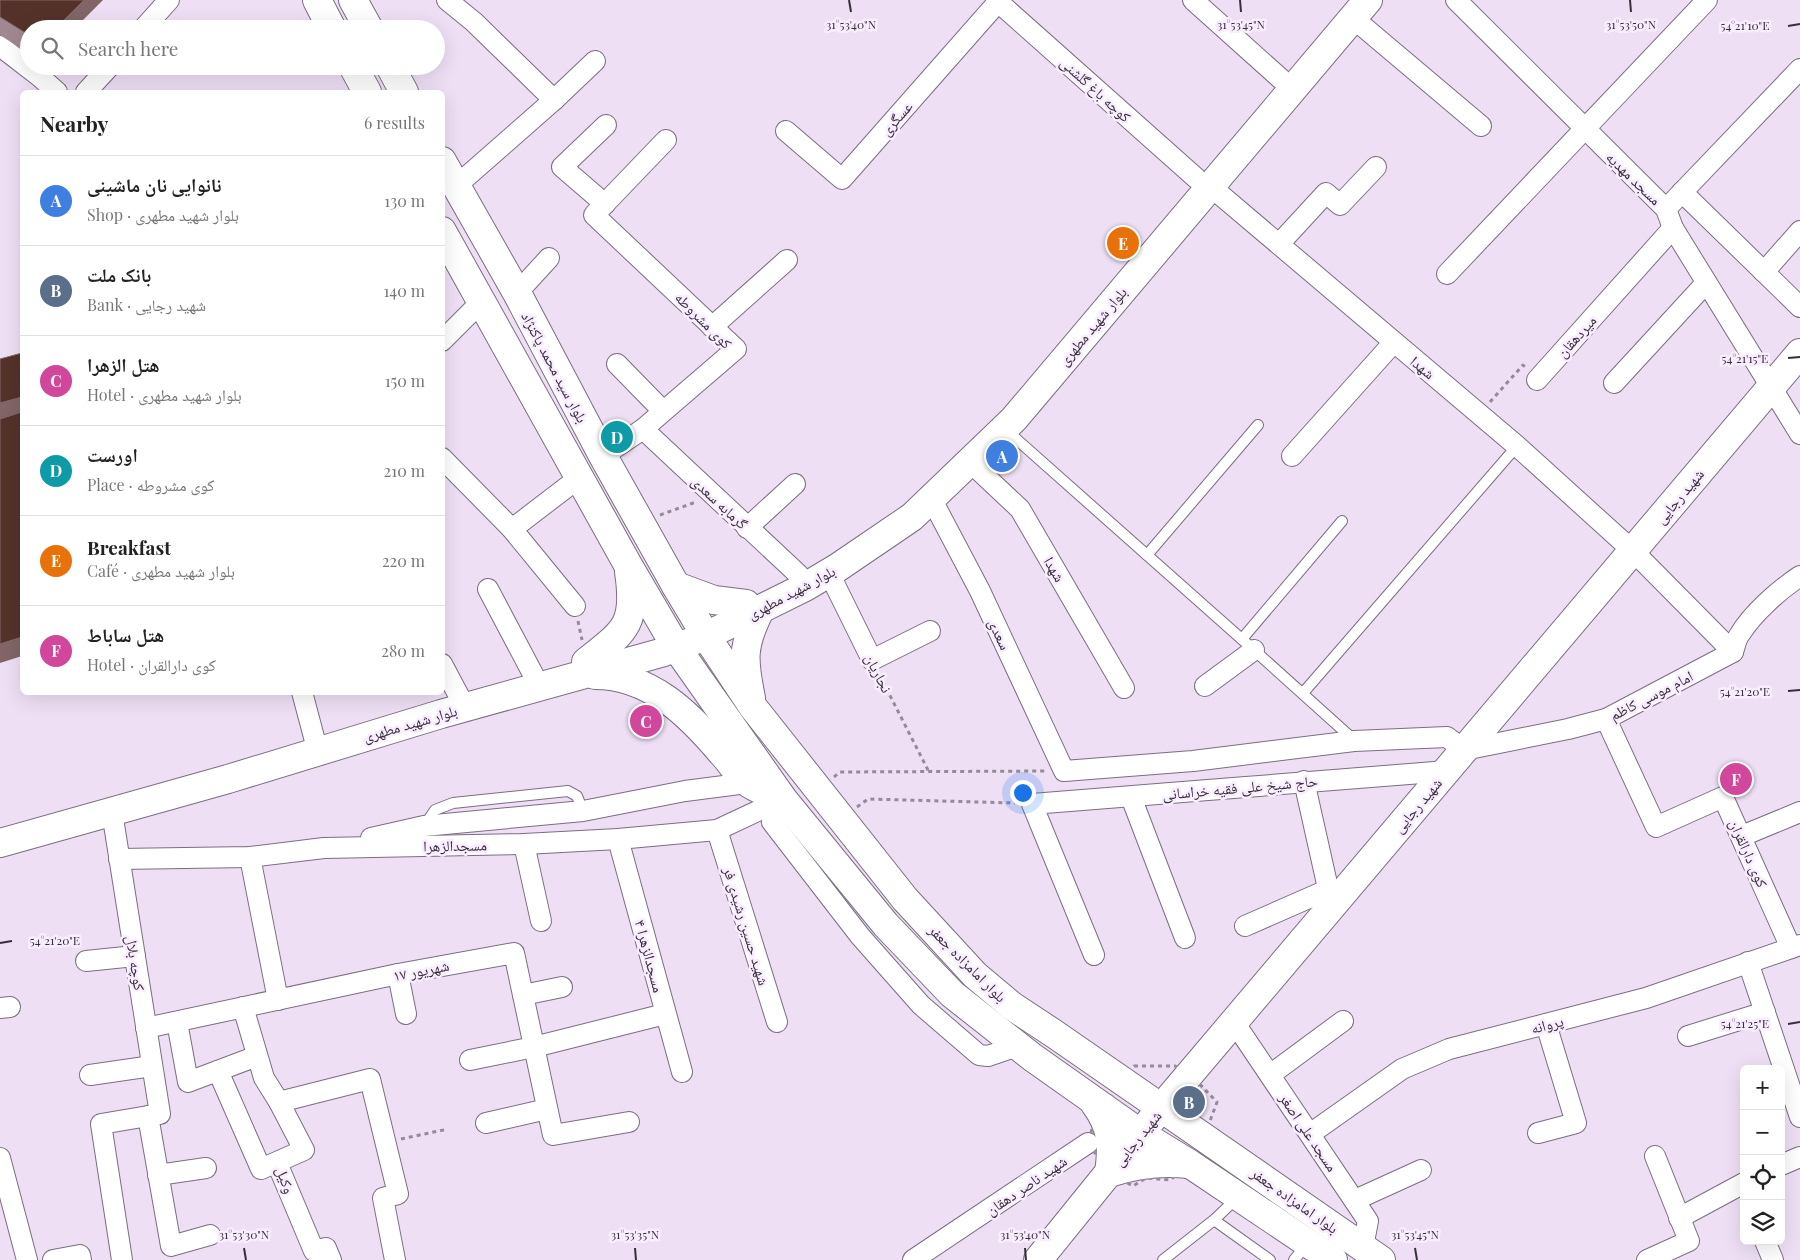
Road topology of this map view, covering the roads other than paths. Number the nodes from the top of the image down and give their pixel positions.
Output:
1 (169, 0) edge
2 (317, 0) edge
3 (353, 0) edge
4 (446, 0) edge
5 (1193, 0) edge
6 (1456, 0) edge
7 (1707, 0) edge
8 (997, 1) edge
9 (1357, 6) edge
10 (151, 20) edge
11 (327, 20) edge
12 (364, 20) edge
13 (0, 46) edge
14 (595, 60) dead end
15 (20, 61) edge
16 (1800, 69) edge
17 (38, 75) edge
18 (102, 75) edge
19 (358, 75) edge
20 (395, 75) edge
21 (1281, 79) junction
22 (55, 90) edge
23 (88, 90) edge
24 (366, 90) edge
25 (403, 90) edge
26 (554, 100) junction
27 (606, 125) dead end
28 (1481, 126) dead end
29 (1584, 129) junction
30 (786, 131) dead end
31 (666, 140) dead end
32 (445, 166) edge
33 (1376, 168) dead end
34 (1203, 182) junction
35 (456, 186) junction
36 (1682, 192) junction
37 (1666, 209) junction
38 (600, 210) junction
39 (1673, 228) junction
40 (1800, 231) edge
41 (445, 243) edge
42 (1278, 244) junction
43 (492, 249) junction
44 (549, 258) dead end
45 (787, 260) dead end
46 (463, 269) junction
47 (1764, 272) junction
48 (1447, 274) dead end
49 (1706, 283) junction
50 (517, 293) junction
51 (480, 302) junction
52 (1800, 307) edge
53 (712, 327) junction
54 (445, 338) edge
55 (1394, 342) junction
56 (1800, 353) edge
57 (617, 364) dead end
58 (1537, 380) road end
59 (1614, 383) dead end
60 (1771, 388) junction
61 (663, 411) junction
62 (1258, 425) dead end
63 (1004, 428) junction
64 (643, 429) junction
65 (1800, 434) edge
66 (1517, 446) junction
67 (603, 456) junction
68 (1292, 456) dead end
69 (445, 461) edge
70 (970, 462) junction
71 (580, 478) junction
72 (795, 484) dead end
73 (931, 498) junction
74 (1342, 521) dead end
75 (747, 528) junction
76 (512, 529) junction
77 (1633, 551) junction
78 (1148, 555) junction
79 (628, 565) junction
80 (829, 573) junction
81 (799, 575) junction
82 (1800, 576) edge
83 (676, 586) junction
84 (488, 589) dead end
85 (575, 606) road end
86 (753, 607) junction
87 (702, 630) junction
88 (930, 631) dead end
89 (672, 641) junction
90 (1248, 644) junction
91 (1733, 652) junction
92 (582, 668) junction
93 (445, 670) edge
94 (534, 676) junction
95 (1205, 686) dead end
96 (1124, 688) dead end
97 (1303, 693) junction
98 (303, 695) edge
99 (459, 696) junction
100 (753, 707) junction
101 (1606, 719) junction
102 (315, 741) junction
103 (1354, 741) junction
104 (1464, 750) junction
105 (1064, 771) joint
106 (1447, 771) junction
107 (1304, 781) junction
108 (747, 782) junction
109 (1131, 797) junction
110 (783, 799) junction
111 (112, 812) junction
112 (1800, 812) edge
113 (717, 830) junction
114 (0, 833) edge
115 (1742, 836) junction
116 (618, 839) junction
117 (0, 843) edge
118 (524, 844) junction
119 (324, 848) junction
120 (250, 857) junction
121 (119, 858) junction
122 (1330, 898) junction
123 (541, 921) dead end
124 (1245, 926) dead end
125 (1185, 938) dead end
126 (1796, 946) edge
127 (1094, 955) dead end
128 (135, 956) junction
129 (86, 961) dead end
130 (1748, 962) junction
131 (398, 974) junction
132 (562, 987) dead end
133 (523, 995) junction
134 (278, 1000) junction
135 (243, 1007) junction
136 (1765, 1012) junction
137 (406, 1014) dead end
138 (665, 1014) junction
139 (1343, 1021) dead end
140 (177, 1022) junction
141 (777, 1022) dead end
142 (1234, 1022) junction
143 (1546, 1024) junction
144 (146, 1028) junction
145 (1688, 1036) dead end
146 (534, 1047) junction
147 (258, 1056) junction
148 (470, 1060) dead end
149 (152, 1066) junction
150 (218, 1071) junction
151 (682, 1072) dead end
152 (90, 1074) dead end
153 (1190, 1074) junction
154 (1270, 1075) junction
155 (1133, 1089) junction
156 (1091, 1100) junction
157 (279, 1102) junction
158 (1161, 1108) junction
159 (547, 1109) junction
160 (1799, 1113) edge
161 (154, 1115) junction
162 (629, 1122) dead end
163 (486, 1123) dead end
164 (1198, 1133) junction
165 (1538, 1133) dead end
166 (1141, 1134) junction
167 (1310, 1134) junction
168 (1088, 1143) dead end
169 (1225, 1152) junction
170 (1655, 1156) dead end
171 (1800, 1156) edge
172 (0, 1158) edge
173 (277, 1163) junction
174 (1785, 1163) edge
175 (206, 1168) dead end
176 (1200, 1170) junction
177 (1422, 1170) dead end
178 (1109, 1173) junction
179 (158, 1175) junction
180 (1740, 1188) edge
181 (1239, 1196) junction
182 (1355, 1200) junction
183 (1680, 1218) junction
184 (1214, 1220) junction
185 (210, 1235) dead end
186 (1767, 1245) edge
187 (1301, 1251) edge
188 (1372, 1254) edge
189 (27, 1260) edge
190 (53, 1260) edge
191 (81, 1260) edge
192 (122, 1260) edge
193 (331, 1260) edge
194 (394, 1260) edge
195 (913, 1260) edge
196 (1038, 1260) edge
197 (1163, 1260) edge
198 (1270, 1260) edge
199 (1333, 1260) edge
200 (1646, 1260) edge
201 (1773, 1260) edge

1 - 10 street
2 - 11 main road
3 - 12 main road
4 - 26 street
5 - 21 street
6 - 29 street, مسجد مهدیه
7 - 29 street
8 - 30 street, عسگری
8 - 34 street, کوچه باغ گلشنی
9 - 21 main road, بلوار شهید مطهری
9 - 28 street
9 - 34 main road, بلوار شهید مطهری
13 - 15 street
14 - 26 street
16 - 36 street
17 - 22 street
18 - 23 street
19 - 24 main road
20 - 25 main road
21 - 34 main road, بلوار شهید مطهری
26 - 35 street
27 - 38 street, کوی مشروطه
29 - 37 street, مسجد مهدیه
29 - 48 street
31 - 38 street
32 - 35 main road, بلوار سید محمد پاکنژاد
33 - 42 street
34 - 42 street, شهدا
34 - 63 main road, بلوار شهید مطهری
34 - 81 main road, بلوار شهید مطهری
35 - 43 main road, بلوار سید محمد پاکنژاد
36 - 37 street
36 - 47 street
37 - 39 street, مسجد مهدیه
38 - 53 street, کوی مشروطه
39 - 49 street, مسجد مهدیه
39 - 58 street, میردهقان
40 - 47 street
41 - 46 main road, بلوار سید محمد پاکنژاد
42 - 55 street, شهدا
43 - 46 main road
43 - 50 main road, بلوار سید محمد پاکنژاد
44 - 50 street
45 - 53 street
46 - 51 main road, بلوار سید محمد پاکنژاد
47 - 52 street
49 - 59 street
49 - 60 street, مسجد مهدیه
50 - 67 main road, بلوار سید محمد پاکنژاد
51 - 54 street
51 - 71 main road, بلوار سید محمد پاکنژاد
53 - 61 street, کوی مشروطه
55 - 66 street, شهدا
55 - 68 street
56 - 60 main road, شهید رجایی
57 - 61 street
60 - 65 street, مسجد مهدیه
60 - 77 main road, شهید رجایی
61 - 64 street, کوی مشروطه
62 - 78 lane
63 - 70 main road, بلوار شهید مطهری
63 - 78 lane
64 - 67 street, کوی مشروطه
64 - 75 street, گرمابه سعدی
66 - 77 street, شهدا
66 - 97 lane
67 - 83 main road, بلوار سید محمد پاکنژاد
69 - 76 street
70 - 73 main road, بلوار شهید مطهری
70 - 96 street, شهدا
71 - 76 street
71 - 79 main road, بلوار سید محمد پاکنژاد
72 - 75 street
73 - 80 main road, بلوار شهید مطهری
73 - 105 street, سعدی
74 - 90 lane
75 - 81 street, گرمابه سعدی
76 - 85 street
77 - 91 street, شهدا
77 - 104 main road, شهید رجایی
78 - 90 lane
79 - 89 main road, بلوار سید محمد پاکنژاد
79 - 92 main road
80 - 86 main road, بلوار شهید مطهری
80 - 88 street, نجاریان
81 - 86 main road, بلوار شهید مطهری
82 - 91 street
83 - 86 main road
83 - 87 main road, بلوار سید محمد پاکنژاد
84 - 94 street
86 - 87 main road, بلوار شهید مطهری
86 - 100 main road
87 - 89 main road, بلوار شهید مطهری
87 - 100 main road, بلوار امامزاده جعفر
89 - 92 main road, بلوار شهید مطهری
89 - 110 main road, بلوار امامزاده جعفر
90 - 95 street
90 - 97 lane
91 - 101 street, امام موسی کاظم
92 - 94 main road, بلوار شهید مطهری
92 - 108 main road
92 - 111 main road, بلوار شهید مطهری
93 - 99 street
94 - 99 main road, بلوار شهید مطهری
97 - 103 lane
98 - 102 street
99 - 102 main road, بلوار شهید مطهری
100 - 155 main road, بلوار امامزاده جعفر
101 - 104 street, امام موسی کاظم
101 - 115 street, کوی دارالقران
102 - 114 main road, بلوار شهید مطهری
103 - 104 street, حاج شیخ علی فقیه خراسانی
103 - 105 street, حاج شیخ علی فقیه خراسانی
104 - 106 main road, شهید رجایی
106 - 107 street, حاج شیخ علی فقیه خراسانی
106 - 122 main road, شهید رجایی
107 - 109 street, حاج شیخ علی فقیه خراسانی
107 - 122 street
108 - 110 main road
108 - 119 street
109 - 125 street
109 - 127 street, حاج شیخ علی فقیه خراسانی
110 - 113 street, مسجدالزهرا
110 - 156 main road, بلوار امامزاده جعفر
111 - 117 main road, بلوار شهید مطهری
111 - 121 street, کوچه بلال
112 - 115 street
113 - 116 street, مسجدالزهرا
113 - 141 street, شهید حسین رشیدی فر
115 - 126 street, کوی دارالقران
116 - 118 street, مسجدالزهرا
116 - 138 street, مسجدالزهرا ۴
118 - 119 street, مسجدالزهرا
118 - 123 street
119 - 120 street, مسجدالزهرا
120 - 121 street, مسجدالزهرا
120 - 134 street
121 - 128 street, کوچه بلال
122 - 124 street
122 - 142 main road, شهید رجایی
126 - 130 street, پروانه
128 - 129 street
128 - 144 street, کوچه بلال
130 - 136 street
130 - 143 street, پروانه
131 - 133 street, ۱۷ شهریور
131 - 134 street, ۱۷ شهریور
131 - 137 street
132 - 133 street
133 - 146 street, ۱۷ شهریور
134 - 135 street, ۱۷ شهریور
135 - 140 street, ۱۷ شهریور
135 - 147 street, وکیل
136 - 145 street
136 - 160 street
138 - 146 street
138 - 151 street, مسجدالزهرا ۴
139 - 154 street
140 - 144 street, ۱۷ شهریور
140 - 150 street
142 - 153 main road, شهید رجایی
142 - 154 street, مسجد علی اصغر
143 - 165 street
143 - 167 street, پروانه
144 - 149 street, کوچه بلال
146 - 148 street
146 - 159 street, ۱۷ شهریور
147 - 150 street
147 - 157 street, وکیل
149 - 152 street
149 - 161 street, کوچه بلال
150 - 173 street
153 - 155 main road
153 - 158 main road, شهید رجایی
153 - 164 main road
154 - 167 street, مسجد علی اصغر
155 - 158 main road, بلوار امامزاده جعفر
156 - 166 main road, بلوار امامزاده جعفر
156 - 178 main road
157 - 173 street, وکیل
157 - 194 street
158 - 164 main road, بلوار امامزاده جعفر
158 - 166 main road, شهید رجایی
159 - 162 street, ۱۷ شهریور
159 - 163 street
161 - 179 street, کوچه بلال
161 - 192 street
164 - 169 main road, بلوار امامزاده جعفر
166 - 176 main road, بلوار امامزاده جعفر
166 - 178 main road, شهید رجایی
167 - 182 street, مسجد علی اصغر
168 - 195 street, شهید ناصر دهقان
169 - 176 main road
169 - 188 main road, بلوار امامزاده جعفر
170 - 183 street
171 - 174 street
172 - 189 street
173 - 193 street, وکیل
175 - 179 street
176 - 178 main road
176 - 181 main road, بلوار امامزاده جعفر
177 - 182 street
178 - 196 main road, شهید رجایی
179 - 185 street, کوچه بلال
180 - 183 street
181 - 184 lane
181 - 187 main road, بلوار امامزاده جعفر
182 - 188 street, مسجد علی اصغر
183 - 200 street
184 - 197 lane
184 - 198 lane
186 - 201 street
187 - 199 main road, بلوار امامزاده جعفر
190 - 191 street

